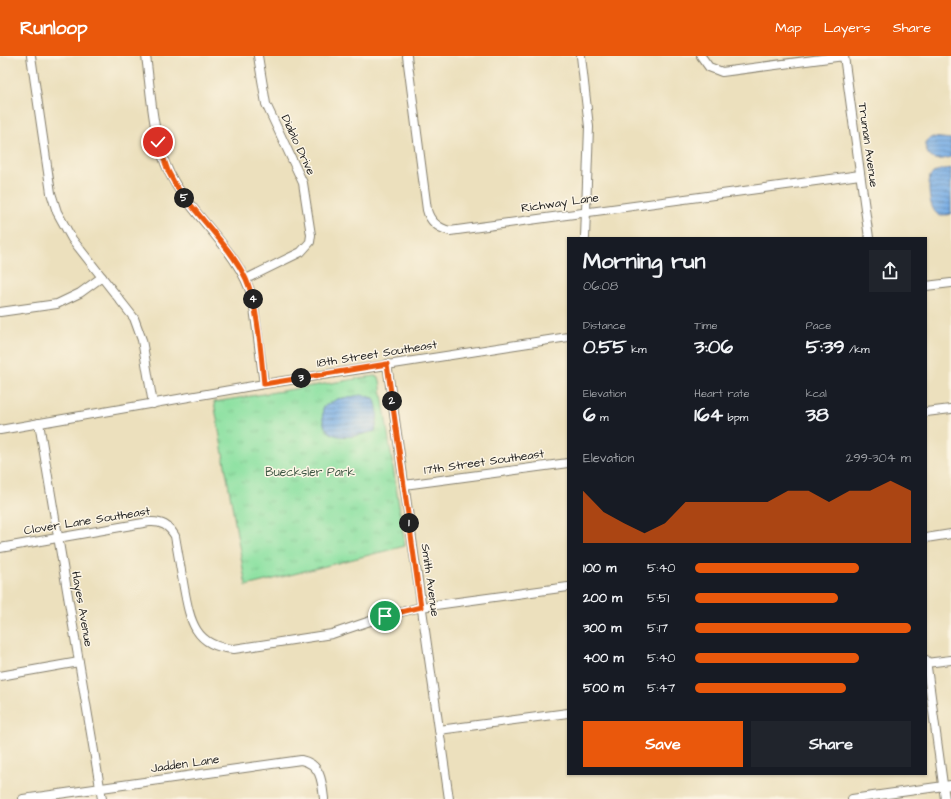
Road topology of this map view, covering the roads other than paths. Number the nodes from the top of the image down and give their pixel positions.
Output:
1 (31, 56) edge
2 (146, 56) edge
3 (258, 56) edge
4 (407, 56) edge
5 (580, 56) edge
6 (701, 56) edge
7 (844, 56) edge
8 (860, 175) junction
9 (585, 212) junction
10 (585, 237) edge
11 (869, 237) edge
12 (102, 276) junction
13 (246, 279) junction
14 (951, 283) edge
15 (927, 286) edge
16 (0, 312) edge
17 (567, 337) edge
18 (387, 364) junction
19 (264, 384) junction
20 (153, 404) junction
21 (951, 409) edge
22 (927, 412) edge
23 (39, 423) junction
24 (0, 430) edge
25 (567, 462) edge
26 (404, 485) junction
27 (951, 534) edge
28 (57, 538) junction
29 (927, 538) edge
30 (0, 548) edge
31 (567, 587) edge
32 (421, 607) junction
33 (951, 660) edge
34 (79, 662) junction
35 (927, 662) edge
36 (927, 668) edge
37 (0, 676) edge
38 (567, 713) edge
39 (439, 730) junction
40 (947, 786) edge
41 (100, 788) junction
42 (23, 799) edge
43 (102, 799) edge
44 (324, 799) edge
45 (449, 799) edge
46 (852, 799) edge
47 (945, 799) edge

1 - 12 street
2 - 13 street
3 - 13 street, Diablo Drive
4 - 9 street, Richway Lane
5 - 9 street
6 - 7 street
7 - 8 street, Truman Avenue
8 - 9 street, Richway Lane
8 - 11 street, Truman Avenue
9 - 10 street
12 - 16 street
12 - 20 street
13 - 19 street
14 - 15 street
17 - 18 street, 18th Street Southeast
18 - 19 street, 18th Street Southeast
18 - 26 street, Smith Avenue
19 - 20 street, 18th Street Southeast
20 - 23 street, 18th Street Southeast
21 - 22 street
23 - 24 street, 18th Street Southeast
23 - 28 street, Hayes Avenue
25 - 26 street, 17th Street Southeast
26 - 32 street, Smith Avenue
27 - 29 street
28 - 30 street, Clover Lane Southeast
28 - 32 street, Clover Lane Southeast
28 - 34 street, Hayes Avenue
31 - 32 street, Clover Lane Southeast
32 - 39 street, Smith Avenue
33 - 35 street
34 - 37 street
34 - 41 street, Hayes Avenue
36 - 40 street
38 - 39 street
39 - 45 street, Smith Avenue
40 - 46 street
40 - 47 street
41 - 42 street, Jadden Lane
41 - 43 street, Hayes Avenue
41 - 44 street, Jadden Lane

